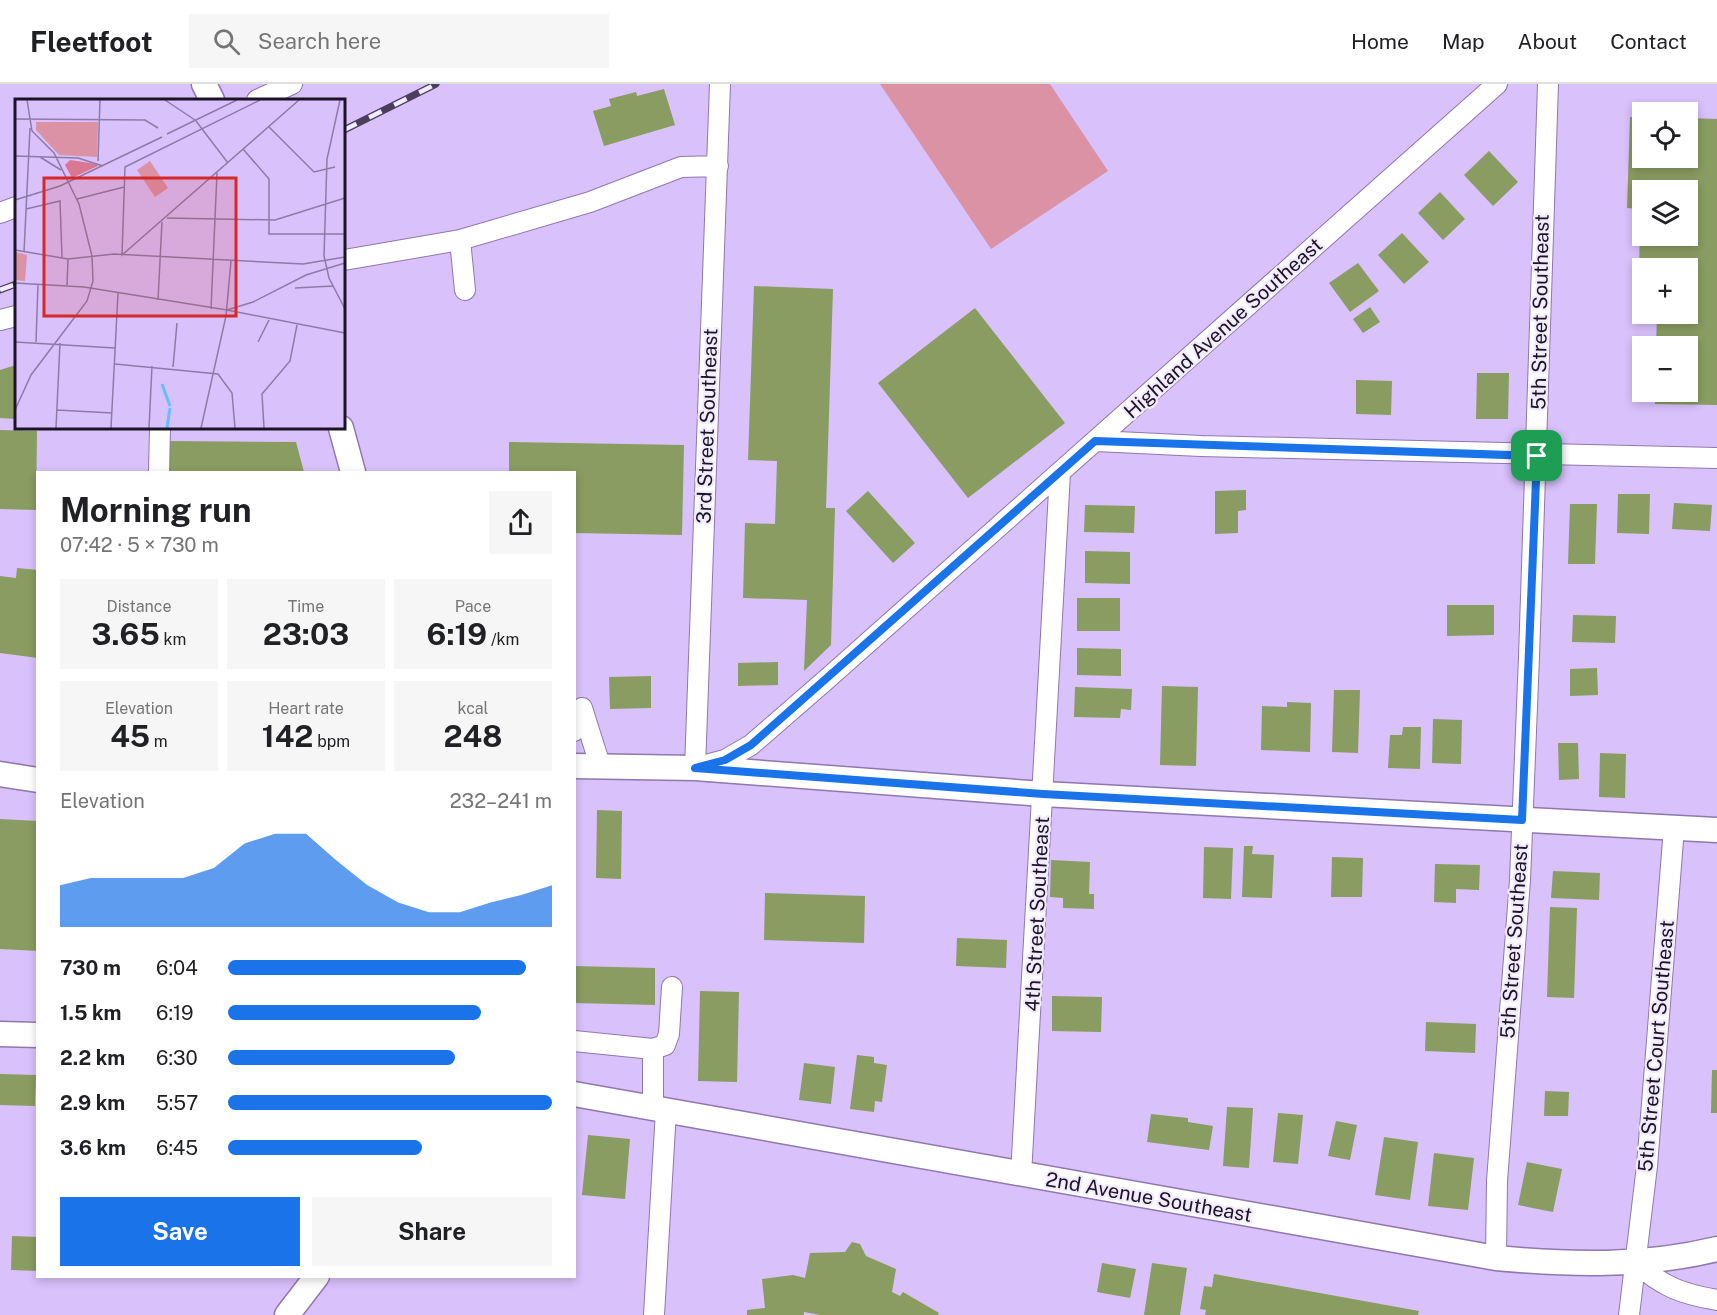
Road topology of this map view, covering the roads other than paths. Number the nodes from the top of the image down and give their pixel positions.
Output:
1 (204, 84) edge
2 (292, 84) edge
3 (720, 84) edge
4 (1497, 84) edge
5 (1548, 84) edge
6 (212, 99) edge
7 (259, 99) edge
8 (717, 166) junction
9 (15, 207) edge
10 (0, 213) edge
11 (460, 240) junction
12 (345, 260) edge
13 (465, 290) dead end
14 (15, 316) edge
15 (0, 320) edge
16 (160, 429) edge
17 (341, 429) edge
18 (1095, 441) junction
19 (1537, 456) junction
20 (1717, 458) edge
21 (159, 471) edge
22 (353, 471) edge
23 (1060, 473) junction
24 (576, 725) edge
25 (600, 765) junction
26 (576, 766) edge
27 (695, 768) junction
28 (0, 774) edge
29 (36, 780) edge
30 (1043, 794) junction
31 (1522, 820) junction
32 (1674, 828) junction
33 (1717, 830) edge
34 (672, 987) dead end
35 (0, 1034) edge
36 (36, 1035) edge
37 (576, 1041) edge
38 (653, 1049) junction
39 (576, 1094) edge
40 (659, 1109) junction
41 (1021, 1175) junction
42 (1717, 1249) edge
43 (1496, 1258) junction
44 (1636, 1263) junction
45 (315, 1278) edge
46 (1717, 1300) edge
47 (287, 1315) edge
48 (654, 1315) edge
49 (1629, 1315) edge

1 - 6 main road
2 - 7 street
3 - 8 street, 3rd Street Southeast
4 - 18 street, Highland Avenue Southeast
5 - 19 street, 5th Street Southeast
8 - 11 street
8 - 27 street, 3rd Street Southeast
9 - 10 street
11 - 12 street
11 - 13 street
14 - 15 street
16 - 21 street
17 - 22 main road
18 - 19 street
18 - 23 street, Highland Avenue Southeast
19 - 20 street
19 - 31 street, 5th Street Southeast
23 - 27 street, Highland Avenue Southeast
23 - 30 street, 4th Street Southeast
24 - 25 street
25 - 26 main road
25 - 27 main road
27 - 30 main road
28 - 29 main road
30 - 31 main road
30 - 41 street, 4th Street Southeast
31 - 32 main road
31 - 43 street, 5th Street Southeast
32 - 33 main road
32 - 44 street, 5th Street Court Southeast
34 - 38 street
35 - 36 main road
37 - 38 street
38 - 40 street
39 - 40 main road, 2nd Avenue Southeast
40 - 41 main road, 2nd Avenue Southeast
40 - 48 street
41 - 43 main road, 2nd Avenue Southeast
42 - 44 main road, 2nd Avenue Southeast
43 - 44 main road, 2nd Avenue Southeast
44 - 46 street
44 - 49 street
45 - 47 main road

